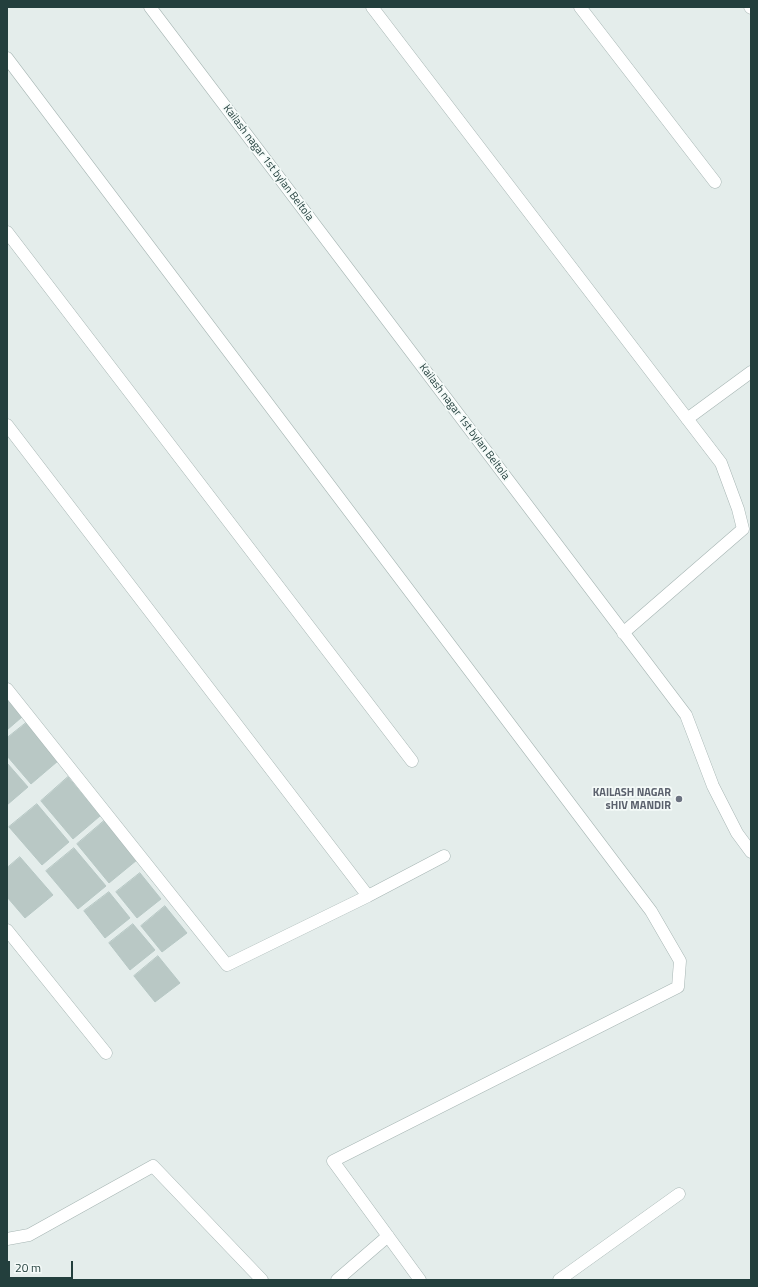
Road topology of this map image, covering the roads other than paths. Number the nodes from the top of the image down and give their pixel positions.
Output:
1 (150, 7) edge
2 (372, 7) edge
3 (580, 7) edge
4 (7, 58) edge
5 (715, 182) dead end
6 (7, 232) edge
7 (751, 372) edge
8 (687, 419) junction
9 (7, 425) edge
10 (623, 633) junction
11 (7, 689) edge
12 (412, 762) dead end
13 (751, 852) edge
14 (444, 856) dead end
15 (368, 896) junction
16 (7, 930) edge
17 (106, 1053) dead end
18 (679, 1194) dead end
19 (388, 1236) junction
20 (7, 1240) edge
21 (262, 1280) edge
22 (337, 1280) edge
23 (420, 1280) edge
24 (559, 1280) edge

1 - 10 street, Kailash nagar 1st bylan Beltola
2 - 8 street
3 - 5 street
4 - 19 street
6 - 12 street
7 - 8 street
8 - 10 street
9 - 15 street
10 - 13 street, Kailash nagar 1st bylan Beltola
11 - 15 street
14 - 15 street
16 - 17 street
18 - 24 street
19 - 22 street
19 - 23 street
20 - 21 street

